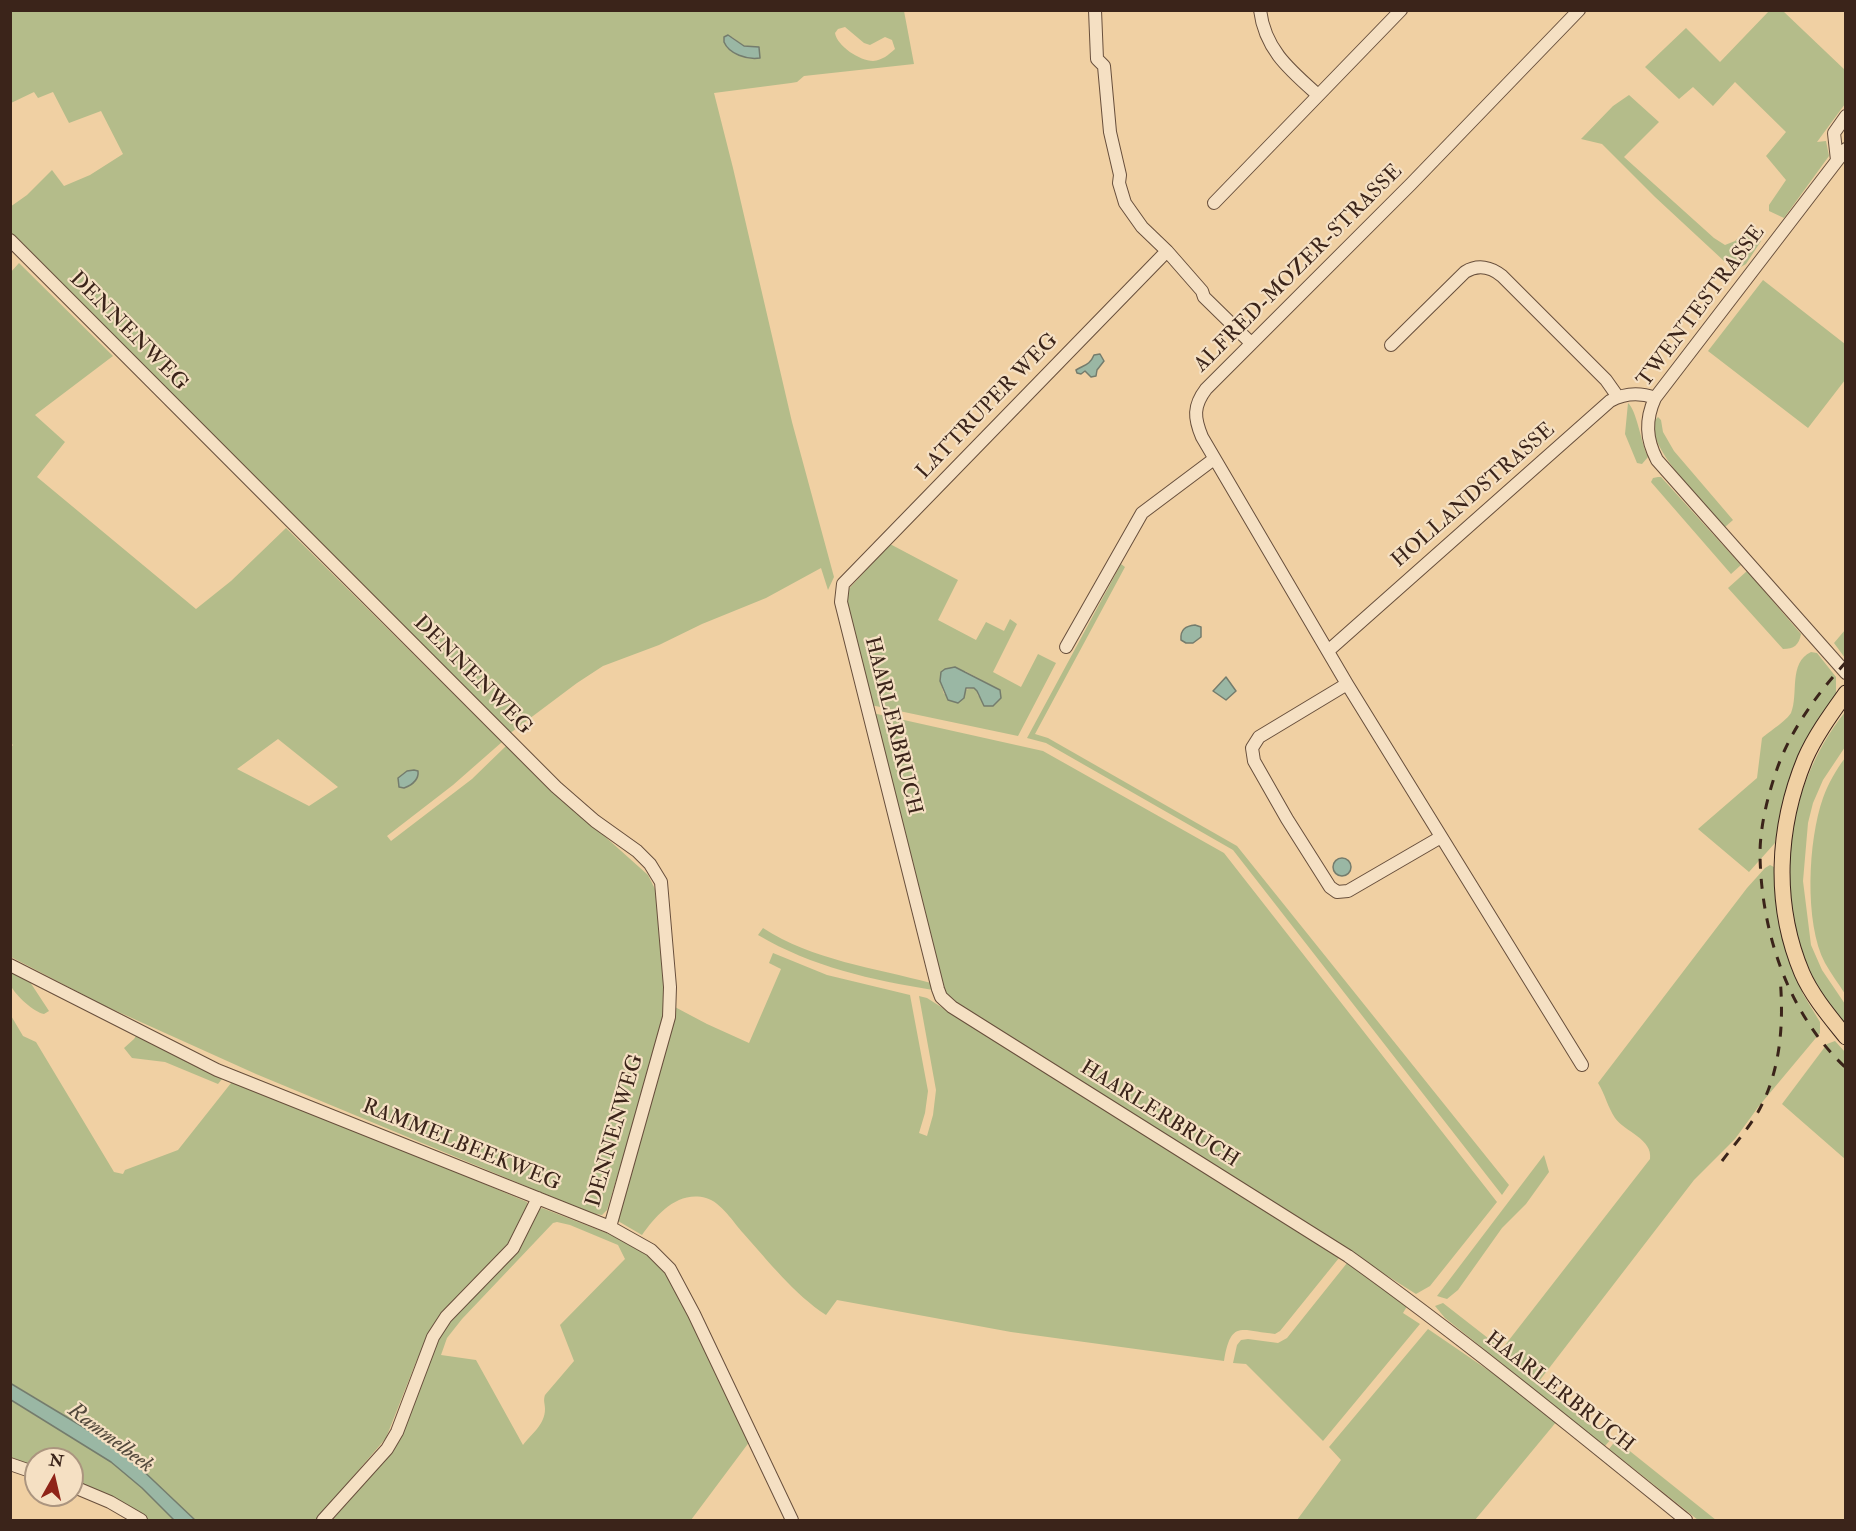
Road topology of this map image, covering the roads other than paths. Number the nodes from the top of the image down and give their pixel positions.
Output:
1 (1095, 10) edge
2 (1260, 10) edge
3 (1401, 10) edge
4 (1579, 10) edge
5 (1318, 95) junction
6 (1845, 116) edge
7 (1845, 149) edge
8 (1837, 160) junction
9 (1214, 203) dead end
10 (10, 240) edge
11 (1167, 251) junction
12 (1251, 343) junction
13 (1391, 345) dead end
14 (1618, 397) junction
15 (1655, 398) junction
16 (1214, 459) junction
17 (841, 592) joint
18 (1066, 647) dead end
19 (1328, 651) junction
20 (1845, 673) edge
21 (1347, 684) junction
22 (1845, 693) edge
23 (1441, 837) junction
24 (10, 965) edge
25 (1845, 1037) edge
26 (1582, 1065) dead end
27 (538, 1198) junction
28 (610, 1227) junction
29 (84, 1491) edge
30 (141, 1521) edge
31 (323, 1521) edge
32 (792, 1521) edge
33 (1686, 1521) edge

1 - 11 street
2 - 5 street
3 - 5 street
4 - 12 street, ALFRED-MOZER-STRASSE
5 - 9 street
6 - 8 street
7 - 8 street, TWENTESTRASSE
8 - 15 street, TWENTESTRASSE
10 - 28 street, DENNENWEG
11 - 12 street
11 - 17 street, LATTRUPER WEG
12 - 16 street, ALFRED-MOZER-STRASSE
13 - 14 street
14 - 15 street
14 - 19 street, HOLLANDSTRASSE
15 - 20 street, TWENTESTRASSE
16 - 18 street
16 - 19 street, ALFRED-MOZER-STRASSE
17 - 33 street, HAARLERBRUCH
19 - 21 street, ALFRED-MOZER-STRASSE
21 - 23 street, ALFRED-MOZER-STRASSE
21 - 23 street
22 - 25 main road
23 - 26 street, ALFRED-MOZER-STRASSE
24 - 27 street, RAMMELBEEKWEG
27 - 28 street, RAMMELBEEKWEG
27 - 31 street
28 - 32 street, RAMMELBEEKWEG
29 - 30 street

